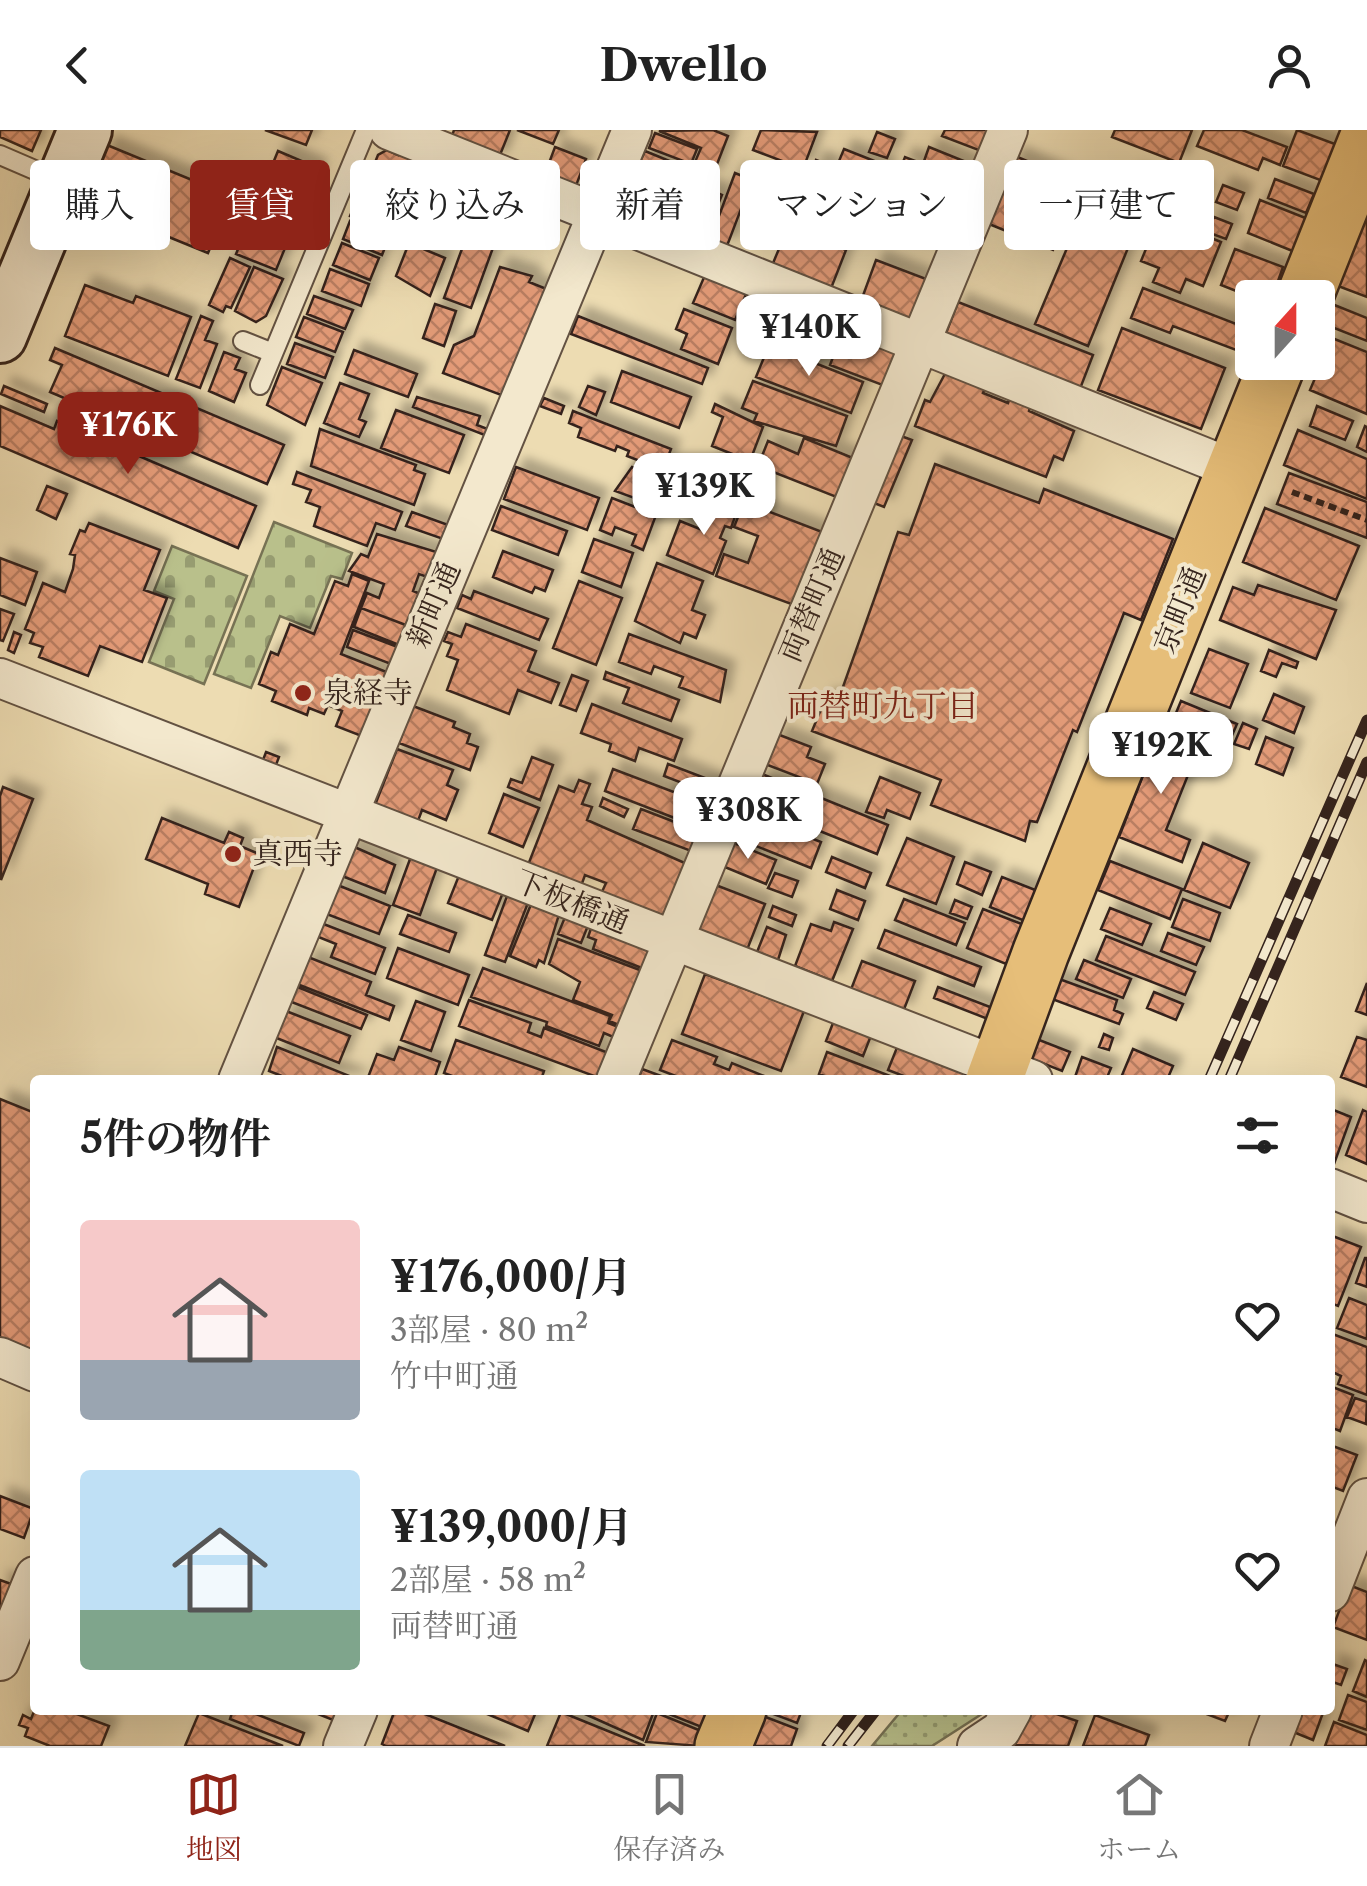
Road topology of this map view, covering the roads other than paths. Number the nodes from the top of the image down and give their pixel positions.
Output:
1 (84, 130) edge
2 (366, 130) edge
3 (389, 130) edge
4 (632, 130) edge
5 (1008, 130) edge
6 (1367, 140) edge
7 (0, 155) edge
8 (72, 160) edge
9 (620, 160) edge
10 (30, 168) edge
11 (580, 205) edge
12 (35, 250) edge
13 (582, 250) edge
14 (692, 250) edge
15 (1311, 280) edge
16 (0, 336) edge
17 (243, 341) dead end
18 (922, 343) junction
19 (273, 353) junction
20 (1271, 380) edge
21 (260, 384) dead end
22 (1236, 470) junction
23 (0, 678) edge
24 (348, 812) junction
25 (672, 942) junction
26 (240, 1075) edge
27 (618, 1075) edge
28 (1006, 1075) edge
29 (1009, 1075) edge
30 (1335, 1190) edge
31 (1367, 1204) edge
32 (0, 1358) edge
33 (30, 1370) edge
34 (1367, 1498) edge
35 (1335, 1579) edge
36 (30, 1588) edge
37 (0, 1661) edge
38 (356, 1715) edge
39 (736, 1715) edge
40 (1010, 1715) edge
41 (1281, 1715) edge
42 (343, 1746) edge
43 (723, 1746) edge
44 (976, 1746) edge
45 (1269, 1746) edge

1 - 8 street
2 - 19 lane
3 - 11 street
4 - 9 street, 新町通
5 - 18 street, 両替町通
6 - 15 main road
7 - 10 lane
12 - 16 street
13 - 24 street, 新町通
14 - 18 street
17 - 19 lane
18 - 22 street
18 - 25 street, 両替町通
19 - 21 lane
20 - 22 main road, 京町通
22 - 29 main road, 京町通
23 - 24 street, 下板橋通
24 - 25 street, 下板橋通
24 - 26 street, 新町通
25 - 27 street, 両替町通
25 - 28 street, 下板橋通
30 - 31 street
32 - 33 street
34 - 35 street
36 - 37 street
38 - 42 street
39 - 43 main road
40 - 44 street
41 - 45 street

